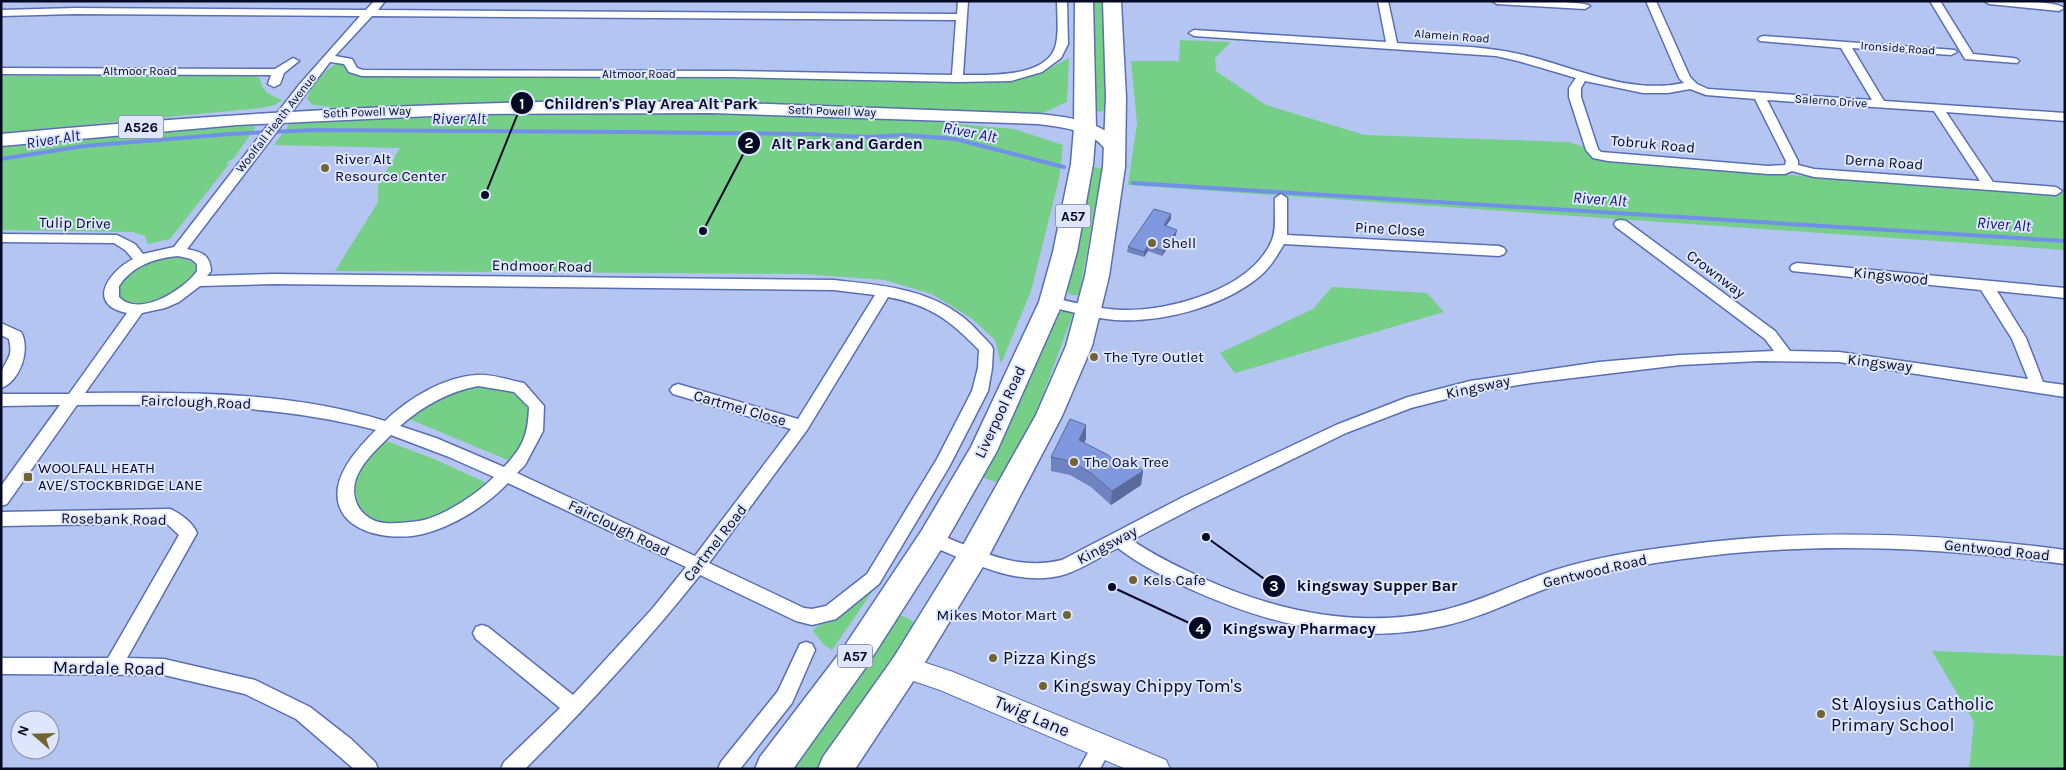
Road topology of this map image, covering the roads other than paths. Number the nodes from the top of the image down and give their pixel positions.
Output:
1 (125, 1) edge
2 (380, 1) edge
3 (963, 1) edge
4 (1062, 1) edge
5 (1084, 1) edge
6 (1112, 1) edge
7 (1383, 1) edge
8 (1498, 1) edge
9 (1651, 1) edge
10 (1935, 1) edge
11 (1989, 1) edge
12 (1537, 2) edge
13 (1585, 6) dead end
14 (2060, 9) edge
15 (116, 11) junction
16 (370, 12) junction
17 (1, 13) edge
18 (963, 17) junction
19 (1194, 33) dead end
20 (1764, 40) dead end
21 (1844, 44) junction
22 (1392, 46) junction
23 (1946, 54) dead end
24 (327, 58) junction
25 (293, 61) dead end
26 (2013, 61) dead end
27 (1, 71) edge
28 (278, 72) junction
29 (1583, 76) junction
30 (957, 79) junction
31 (274, 84) dead end
32 (1691, 84) junction
33 (1759, 96) junction
34 (1116, 103) junction
35 (1881, 105) junction
36 (1938, 109) junction
37 (2065, 118) edge
38 (276, 123) junction
39 (1085, 128) junction
40 (1, 140) edge
41 (1115, 149) junction
42 (1791, 167) junction
43 (1989, 186) junction
44 (2056, 191) dead end
45 (1280, 198) dead end
46 (1621, 224) dead end
47 (1, 238) edge
48 (1280, 239) junction
49 (178, 251) junction
50 (1499, 251) dead end
51 (141, 260) junction
52 (1797, 268) dead end
53 (199, 281) junction
54 (1986, 286) junction
55 (885, 290) junction
56 (2065, 293) edge
57 (1050, 302) junction
58 (137, 310) junction
59 (1088, 311) junction
60 (1, 328) edge
61 (1786, 356) junction
62 (1, 382) edge
63 (2038, 387) junction
64 (678, 390) dead end
65 (2065, 392) edge
66 (1, 400) edge
67 (71, 400) junction
68 (802, 426) junction
69 (389, 427) junction
70 (507, 475) junction
71 (1, 499) edge
72 (1, 519) edge
73 (932, 539) junction
74 (1119, 539) junction
75 (973, 556) junction
76 (2065, 557) edge
77 (697, 566) junction
78 (812, 617) joint
79 (482, 633) dead end
80 (806, 650) dead end
81 (114, 665) junction
82 (1, 666) edge
83 (905, 667) junction
84 (574, 707) junction
85 (1103, 745) junction
86 (368, 769) edge
87 (510, 769) edge
88 (728, 769) edge
89 (772, 769) edge
90 (835, 769) edge
91 (1089, 769) edge
92 (1156, 769) edge

1 - 15 street
2 - 16 street, Woolfall Heath Avenue
3 - 18 street
4 - 30 street
5 - 39 highway, Liverpool Road / A57
6 - 34 highway, A57
7 - 22 street
8 - 12 street
9 - 32 street
10 - 26 street
11 - 14 street
12 - 13 street
15 - 16 street
15 - 17 street
16 - 18 street
16 - 24 street, Woolfall Heath Avenue
18 - 30 street
19 - 22 street, Alamein Road
20 - 21 street, Ironside Road
21 - 23 street, Ironside Road
21 - 35 street, Ironside Road
22 - 29 street, Alamein Road
24 - 30 street, Altmoor Road
24 - 38 street, Woolfall Heath Avenue
25 - 28 street
27 - 28 street, Altmoor Road
28 - 31 street
29 - 32 street, Alamein Road
29 - 42 street, Tobruk Road
32 - 33 street, Salerno Drive
33 - 35 street, Salerno Drive
33 - 42 street
34 - 39 main road
34 - 41 highway, A57
35 - 36 street, Salerno Drive
36 - 37 street, Salerno Drive
36 - 43 street
38 - 39 main road, Seth Powell Way / A526
38 - 40 main road, Seth Powell Way / A526
38 - 49 street, Woolfall Heath Avenue
39 - 41 main road
39 - 57 highway, Liverpool Road / A57
41 - 59 highway, A57
42 - 43 street, Derna Road
43 - 44 street, Derna Road
45 - 48 street
46 - 61 street, Crownway
47 - 51 street, Tulip Drive
48 - 50 street, Pine Close
48 - 59 street
49 - 51 street
49 - 53 street
51 - 58 street
52 - 54 street, Kingswood
53 - 55 street, Endmoor Road
53 - 58 street
54 - 56 street, Kingswood
54 - 63 street
55 - 68 street, Cartmel Road
55 - 78 street, Liverpool Road
57 - 59 street
57 - 73 highway, Liverpool Road / A57
58 - 67 street
59 - 75 highway, A57
60 - 62 street
61 - 63 street, Kingsway
61 - 74 street, Kingsway
63 - 65 street, Kingsway
64 - 68 street, Cartmel Close
66 - 67 street, Fairclough Road
67 - 69 street, Fairclough Road
67 - 71 street
68 - 77 street, Cartmel Road
69 - 70 street, Fairclough Road
69 - 70 street
69 - 70 street
70 - 77 street, Fairclough Road
72 - 81 street, Rosebank Road
73 - 75 street, Kingsway
73 - 89 highway, Liverpool Road / A57
74 - 75 street, Kingsway
74 - 76 street, Gentwood Road
75 - 83 highway, A57
77 - 78 street, Fairclough Road
77 - 84 street, Cartmel Road
79 - 84 street
80 - 88 street
81 - 82 street, Mardale Road
81 - 86 street, Mardale Road
83 - 85 street, Twig Lane
83 - 90 highway, A57
84 - 87 street, Cartmel Road
85 - 91 street
85 - 92 street, Twig Lane

